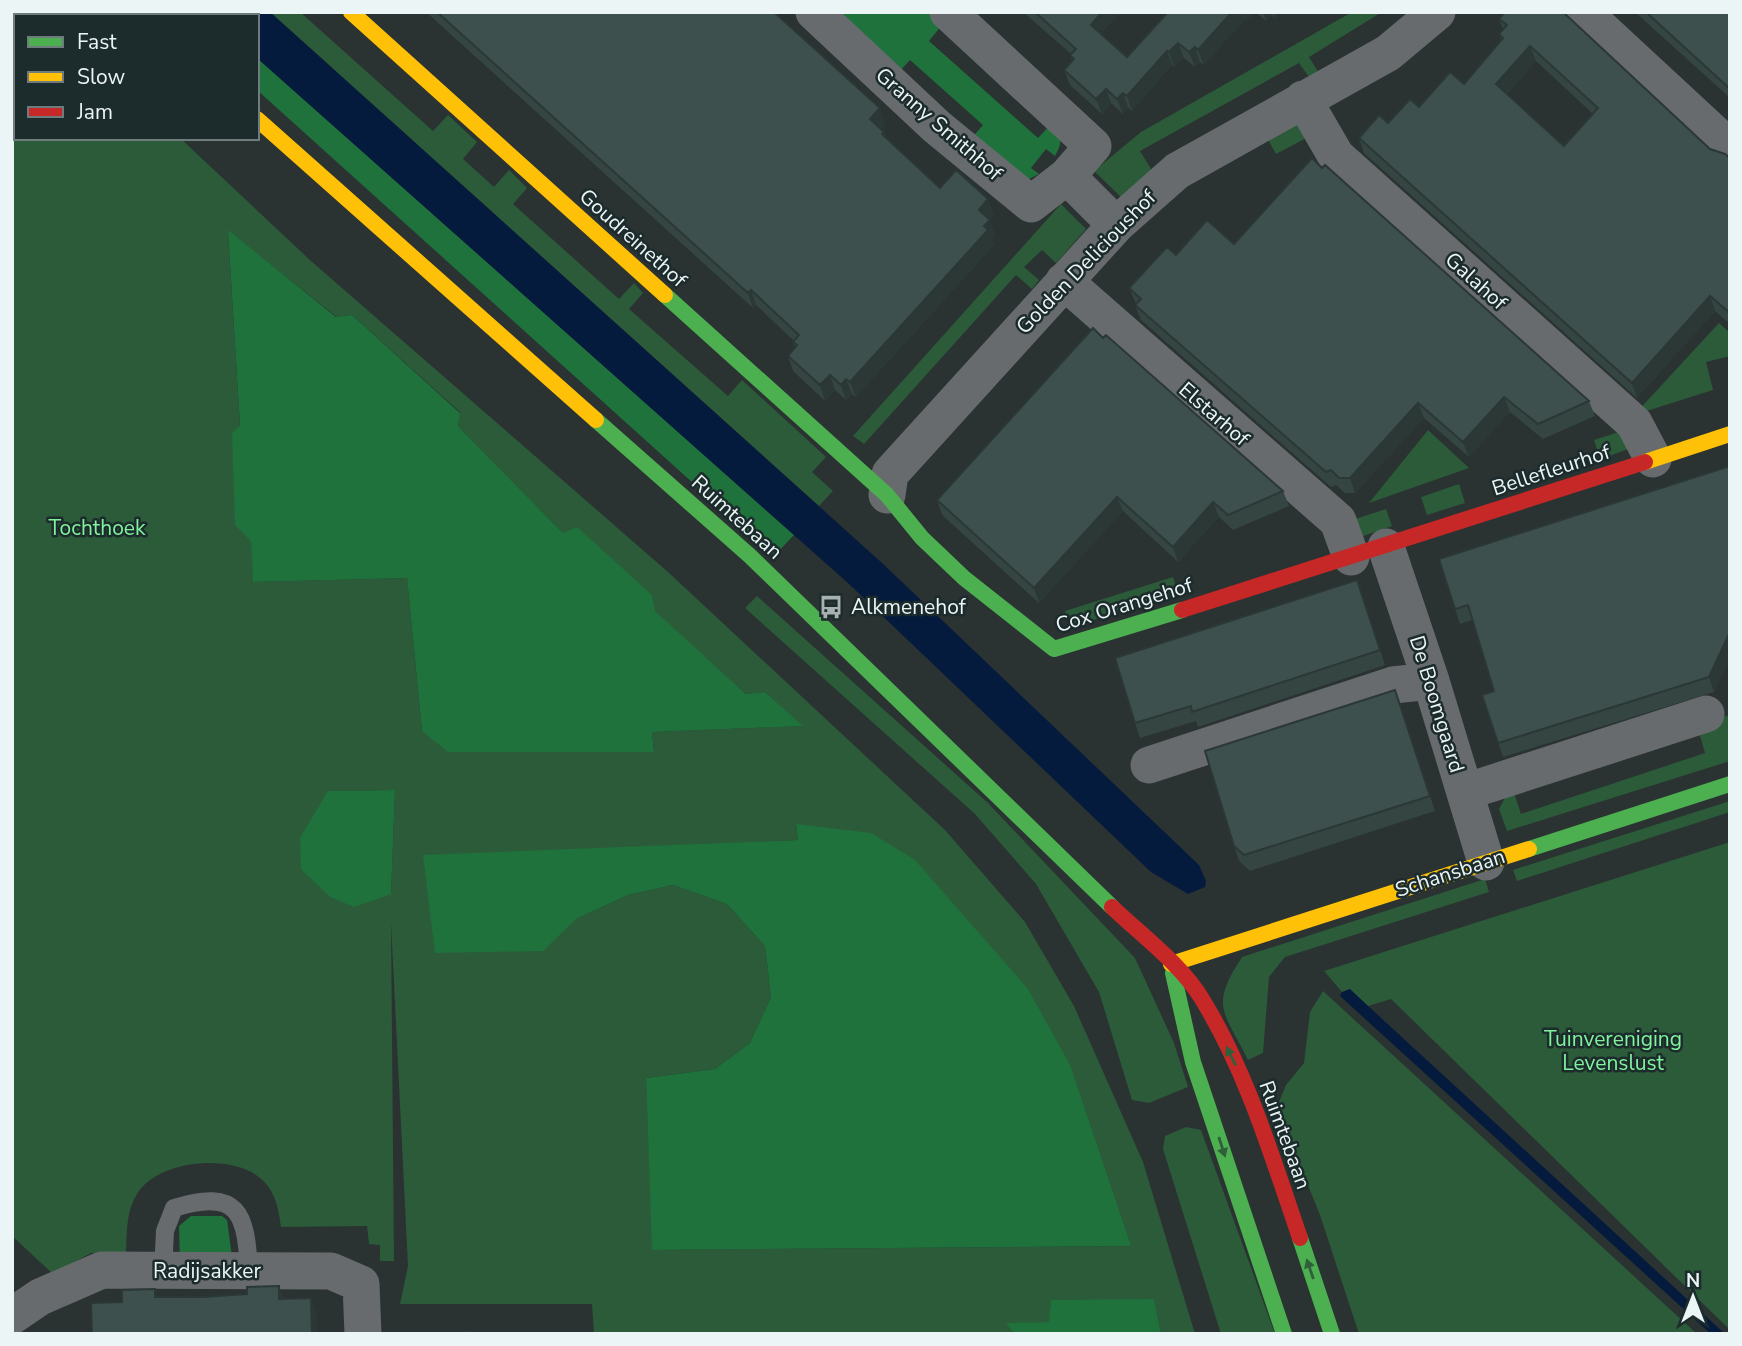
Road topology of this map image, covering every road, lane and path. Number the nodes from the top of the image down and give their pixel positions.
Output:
1 (351, 12) edge
2 (814, 12) edge
3 (948, 12) edge
4 (1437, 12) edge
5 (1583, 12) edge
6 (1303, 99) junction
7 (259, 120) edge
8 (1730, 148) edge
9 (1067, 176) junction
10 (1116, 225) junction
11 (1064, 281) junction
12 (1730, 434) edge
13 (1653, 459) junction
14 (887, 495) junction
15 (1386, 547) junction
16 (1351, 557) junction
17 (1431, 681) junction
18 (1706, 714) dead end
19 (1149, 765) dead end
20 (1730, 784) edge
21 (1465, 792) junction
22 (1486, 862) junction
23 (1171, 964) junction
24 (163, 1271) junction
25 (249, 1271) junction
26 (12, 1316) edge
27 (363, 1334) edge
28 (1284, 1334) edge
29 (1332, 1334) edge

1 - 14 street, Goudreinethof
2 - 9 street, Granny Smithhof
3 - 9 street, Granny Smithhof
4 - 6 street, Golden Delicioushof
5 - 8 street
6 - 10 street, Golden Delicioushof
6 - 13 street, Galahof
7 - 23 street, Ruimtebaan
9 - 10 street
10 - 11 street, Golden Delicioushof
11 - 14 street, Golden Delicioushof
11 - 16 street, Elstarhof
12 - 13 street, Bellefleurhof
13 - 15 street, Bellefleurhof
14 - 16 street, Cox Orangehof
15 - 16 street, Cox Orangehof
15 - 17 street, De Boomgaard
17 - 19 street
17 - 21 street, De Boomgaard
18 - 21 street
20 - 22 street, Schansbaan
21 - 22 street, De Boomgaard
22 - 23 street, Schansbaan
23 -> 28 street
29 -> 23 street, Ruimtebaan
24 - 25 street, Radijsakker
24 - 25 lane
24 - 26 street, Radijsakker
25 - 27 street, Radijsakker

